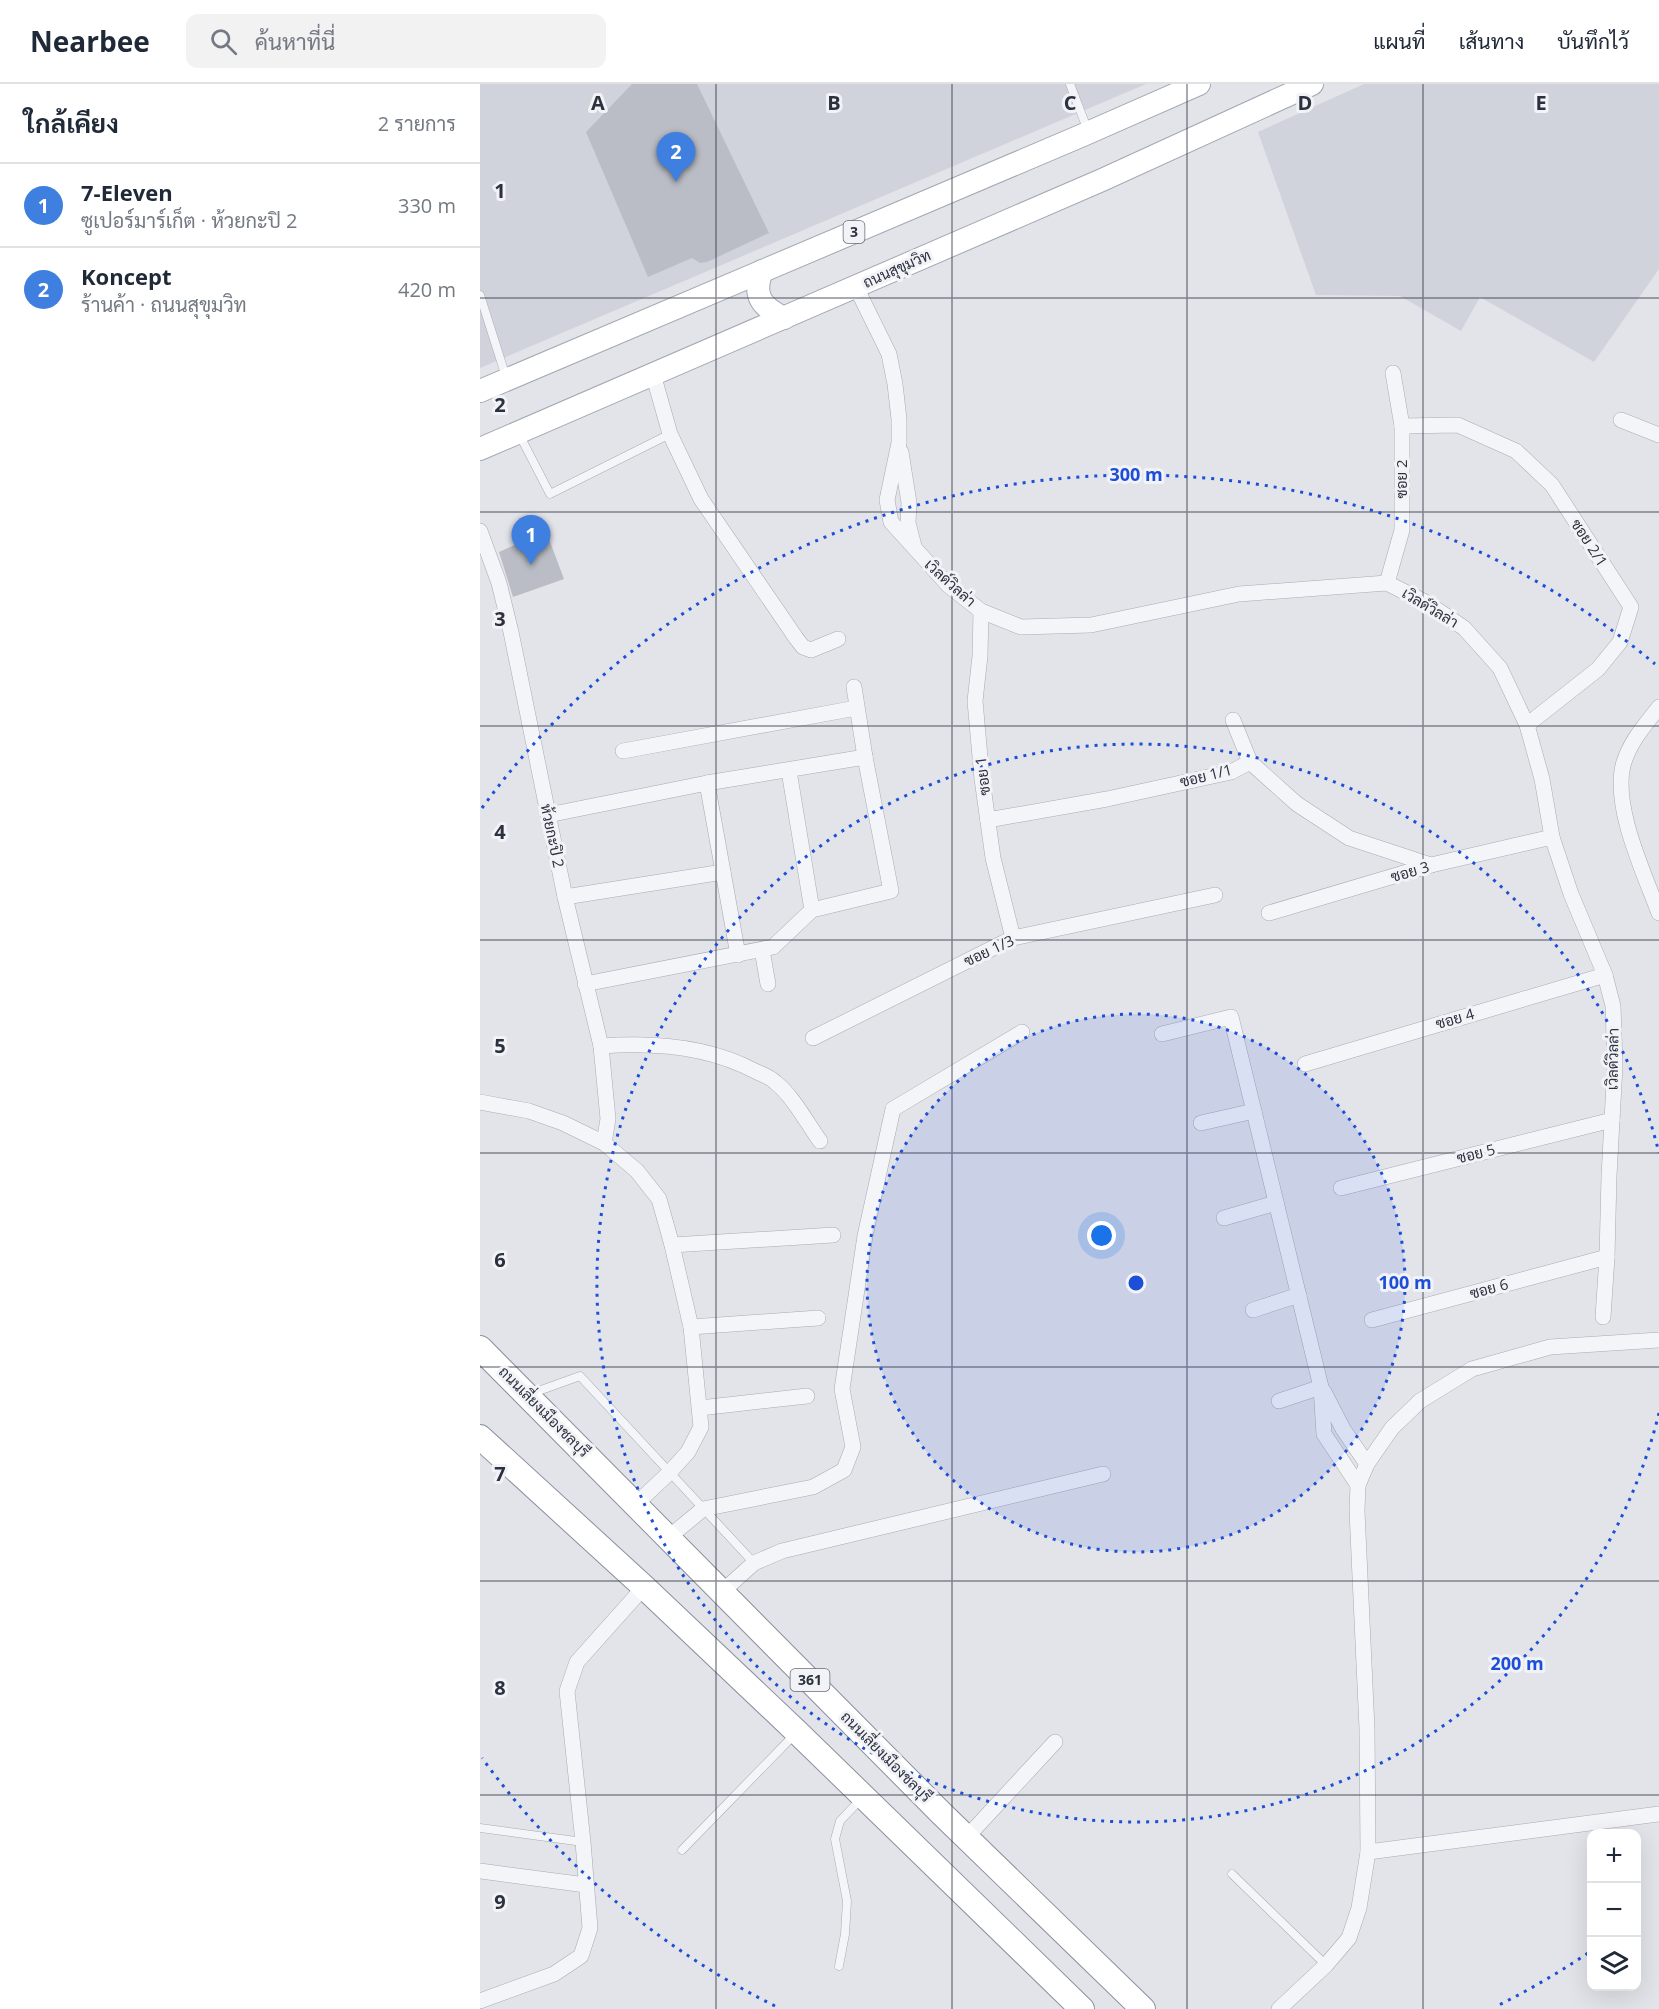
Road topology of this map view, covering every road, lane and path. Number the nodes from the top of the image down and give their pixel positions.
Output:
1 (1070, 84) edge
2 (1199, 84) edge
3 (1312, 84) edge
4 (1088, 133) junction
5 (762, 271) junction
6 (856, 287) junction
7 (480, 296) edge
8 (784, 318) junction
9 (1393, 373) dead end
10 (653, 374) junction
11 (507, 379) junction
12 (480, 391) edge
13 (1621, 420) dead end
14 (1402, 426) junction
15 (518, 432) junction
16 (670, 434) junction
17 (1659, 435) edge
18 (480, 449) edge
19 (480, 531) edge
20 (1387, 583) junction
21 (981, 611) junction
22 (838, 639) dead end
23 (854, 687) dead end
24 (1659, 707) edge
25 (856, 708) junction
26 (1233, 720) dead end
27 (1527, 725) junction
28 (623, 751) dead end
29 (865, 757) junction
30 (1250, 762) junction
31 (789, 771) junction
32 (707, 783) junction
33 (548, 815) junction
34 (988, 820) junction
35 (1552, 837) junction
36 (1431, 866) junction
37 (723, 872) junction
38 (1215, 895) dead end
39 (565, 897) junction
40 (812, 910) junction
41 (1269, 913) dead end
42 (1659, 913) edge
43 (1013, 938) junction
44 (762, 950) junction
45 (738, 955) junction
46 (1605, 975) junction
47 (585, 984) junction
48 (768, 984) dead end
49 (1022, 1032) dead end
50 (1162, 1034) dead end
51 (813, 1038) dead end
52 (601, 1046) junction
53 (1305, 1064) dead end
54 (480, 1102) edge
55 (1254, 1111) junction
56 (1612, 1120) junction
57 (1201, 1123) dead end
58 (819, 1141) dead end
59 (604, 1143) junction
60 (1341, 1188) dead end
61 (1276, 1203) junction
62 (1224, 1218) dead end
63 (833, 1235) dead end
64 (672, 1245) junction
65 (1607, 1257) junction
66 (1299, 1295) junction
67 (1253, 1311) dead end
68 (1603, 1317) dead end
69 (818, 1318) dead end
70 (1372, 1320) dead end
71 (691, 1327) junction
72 (1659, 1340) edge
73 (480, 1348) edge
74 (1321, 1387) junction
75 (526, 1395) junction
76 (807, 1396) dead end
77 (1279, 1401) dead end
78 (700, 1408) junction
79 (480, 1437) edge
80 (1367, 1464) junction
81 (669, 1473) junction
82 (1103, 1474) dead end
83 (1358, 1485) junction
84 (636, 1504) junction
85 (703, 1509) junction
86 (669, 1537) junction
87 (754, 1563) junction
88 (644, 1587) junction
89 (723, 1591) junction
90 (797, 1732) junction
91 (1056, 1742) dead end
92 (863, 1797) junction
93 (1659, 1814) edge
94 (480, 1828) edge
95 (967, 1837) junction
96 (584, 1842) junction
97 (682, 1850) dead end
98 (1368, 1852) junction
99 (480, 1871) edge
100 (1232, 1874) dead end
101 (586, 1885) junction
102 (1326, 1965) junction
103 (839, 1966) dead end
104 (480, 2001) edge
105 (1082, 2009) edge
106 (1143, 2009) edge
107 (1279, 2009) edge

1 - 4 lane
2 - 4 main road, 3
3 - 6 main road, ถนนสุขุมวิท
4 - 5 main road, 3
5 - 8 main road
5 - 11 main road, 3
6 - 8 main road, ถนนสุขุมวิท
6 - 21 street, เวิลด์วิลล่า
7 - 11 lane
8 - 10 main road, ถนนสุขุมวิท
9 - 14 street, ซอย 2
10 - 15 main road, ถนนสุขุมวิท
10 - 16 street
11 - 12 main road, 3
13 - 17 street
14 - 20 street, ซอย 2
14 - 27 street, ซอย 2/1
15 - 16 lane
15 - 18 main road, ถนนสุขุมวิท
16 - 22 street
19 - 33 street, ห้วยกะปิ 2
20 - 21 street, เวิลด์วิลล่า
20 - 27 street, เวิลด์วิลล่า
21 - 34 street, ซอย 1
23 - 25 street
24 - 42 street
25 - 28 street
25 - 29 street
26 - 30 street
27 - 35 street, เวิลด์วิลล่า
29 - 31 street
29 - 40 street
30 - 34 street, ซอย 1/1
30 - 36 street, ซอย 1/1
31 - 32 street
31 - 40 street
32 - 33 street
32 - 37 street
33 - 39 street, ห้วยกะปิ 2
34 - 43 street, ซอย 1
35 - 36 street, ซอย 3
35 - 46 street, เวิลด์วิลล่า
36 - 41 street, ซอย 3
37 - 39 street
37 - 45 street
38 - 43 street, ซอย 1/3
39 - 47 street, ห้วยกะปิ 2
40 - 44 street
43 - 51 street, ซอย 1/3
44 - 45 street
44 - 48 street
45 - 47 street
46 - 53 street, ซอย 4
46 - 56 street, เวิลด์วิลล่า
47 - 52 street, ห้วยกะปิ 2
49 - 85 street
50 - 55 street
52 - 58 street
52 - 59 street, ห้วยกะปิ 2
54 - 59 street
55 - 57 street
55 - 61 street
56 - 60 street, ซอย 5
56 - 65 street, เวิลด์วิลล่า
59 - 64 street
61 - 62 street
61 - 66 street
63 - 64 street
64 - 71 street
65 - 68 street, เวิลด์วิลล่า
65 - 70 street, ซอย 6
66 - 67 street
66 - 74 street
69 - 71 street
71 - 78 street
72 - 80 street
73 - 75 highway, ถนนเลี่ยงเมืองชลบุรี / 361
74 - 77 street
74 - 80 street
74 - 83 street
75 - 81 lane
75 - 84 highway, ถนนเลี่ยงเมืองชลบุรี / 361
76 - 78 street
78 - 81 street
79 - 88 highway
80 - 83 street
81 - 84 street
81 - 85 lane
82 - 87 street
83 - 98 street
84 - 86 highway, ถนนเลี่ยงเมืองชลบุรี / 361
85 - 86 street
85 - 87 lane
86 - 89 highway, ถนนเลี่ยงเมืองชลบุรี / 361
87 - 89 street
88 - 90 highway
88 - 96 street
89 - 95 highway, ถนนเลี่ยงเมืองชลบุรี / 361
90 - 92 highway
90 - 97 lane
91 - 95 street
92 - 103 lane
92 - 105 highway
93 - 98 street
94 - 96 lane
95 - 106 highway, ถนนเลี่ยงเมืองชลบุรี / 361
96 - 101 street
98 - 102 street
99 - 101 street
100 - 102 lane
101 - 104 street
102 - 107 street

